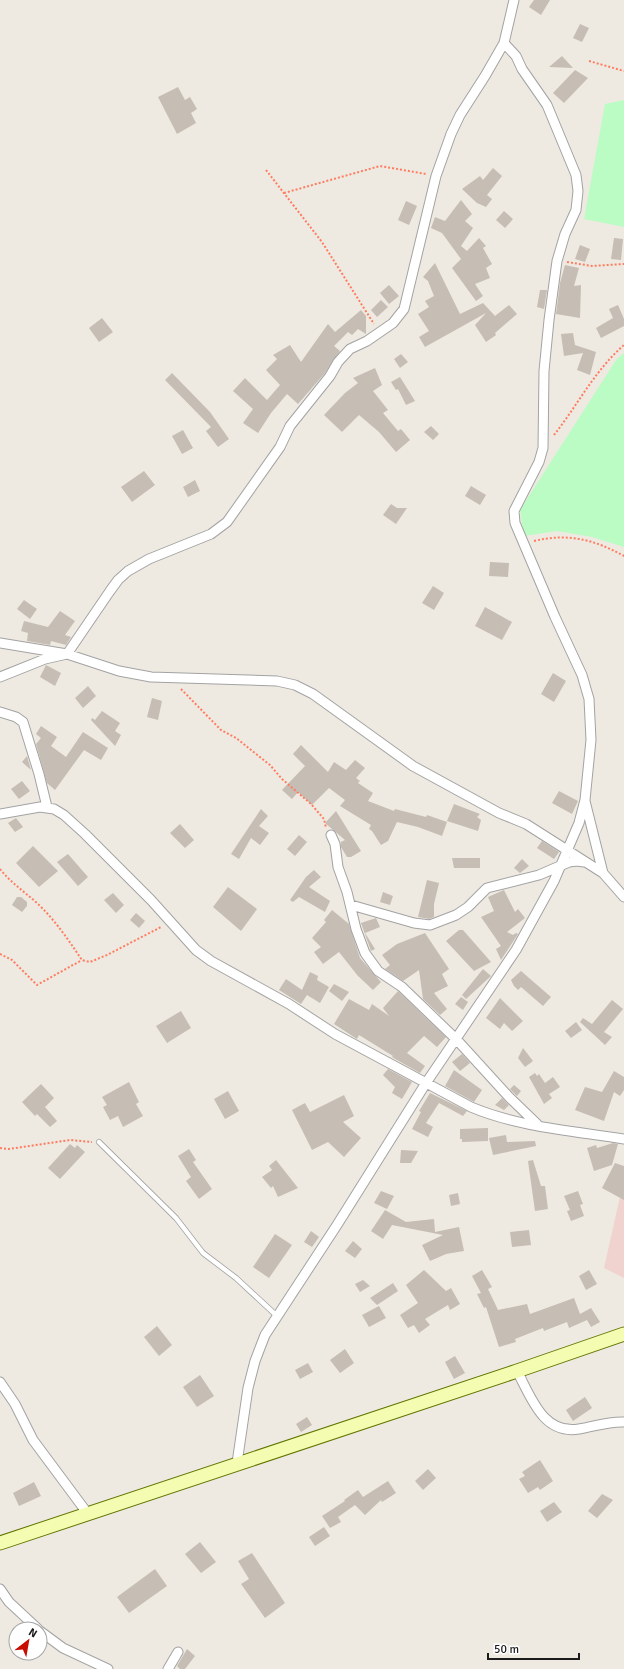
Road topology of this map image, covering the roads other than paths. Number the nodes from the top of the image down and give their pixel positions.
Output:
1 (514, 0) edge
2 (504, 43) junction
3 (0, 643) edge
4 (67, 654) junction
5 (0, 677) edge
6 (0, 712) edge
7 (585, 800) junction
8 (47, 808) junction
9 (0, 814) edge
10 (330, 835) road end
11 (567, 850) junction
12 (589, 864) junction
13 (560, 868) junction
14 (603, 873) junction
15 (624, 897) edge
16 (351, 905) junction
17 (457, 1040) junction
18 (426, 1084) junction
19 (538, 1125) junction
20 (624, 1140) edge
21 (99, 1142) road end
22 (277, 1316) junction
23 (624, 1334) edge
24 (517, 1372) junction
25 (0, 1382) edge
26 (624, 1422) edge
27 (237, 1463) junction
28 (88, 1514) junction
29 (0, 1543) edge
30 (0, 1590) edge
31 (29, 1621) edge
32 (48, 1637) edge
33 (178, 1652) dead end
34 (108, 1669) edge
35 (168, 1669) edge

1 - 2 street
2 - 4 street
2 - 7 street
3 - 4 street
4 - 5 street
4 - 11 street
6 - 8 street
7 - 11 street
7 - 14 street
8 - 9 street
8 - 18 street
10 - 16 street
11 - 12 street
11 - 13 street
12 - 13 street
12 - 14 street
13 - 16 street
13 - 17 street
14 - 15 street
16 - 17 street
17 - 18 street
17 - 19 street
18 - 19 street
18 - 22 street
19 - 20 street
21 - 22 lane
22 - 27 street
23 - 24 street
24 - 26 street
24 - 27 street
25 - 28 street
27 - 28 street
28 - 29 street
30 - 31 street
32 - 34 street
33 - 35 street

